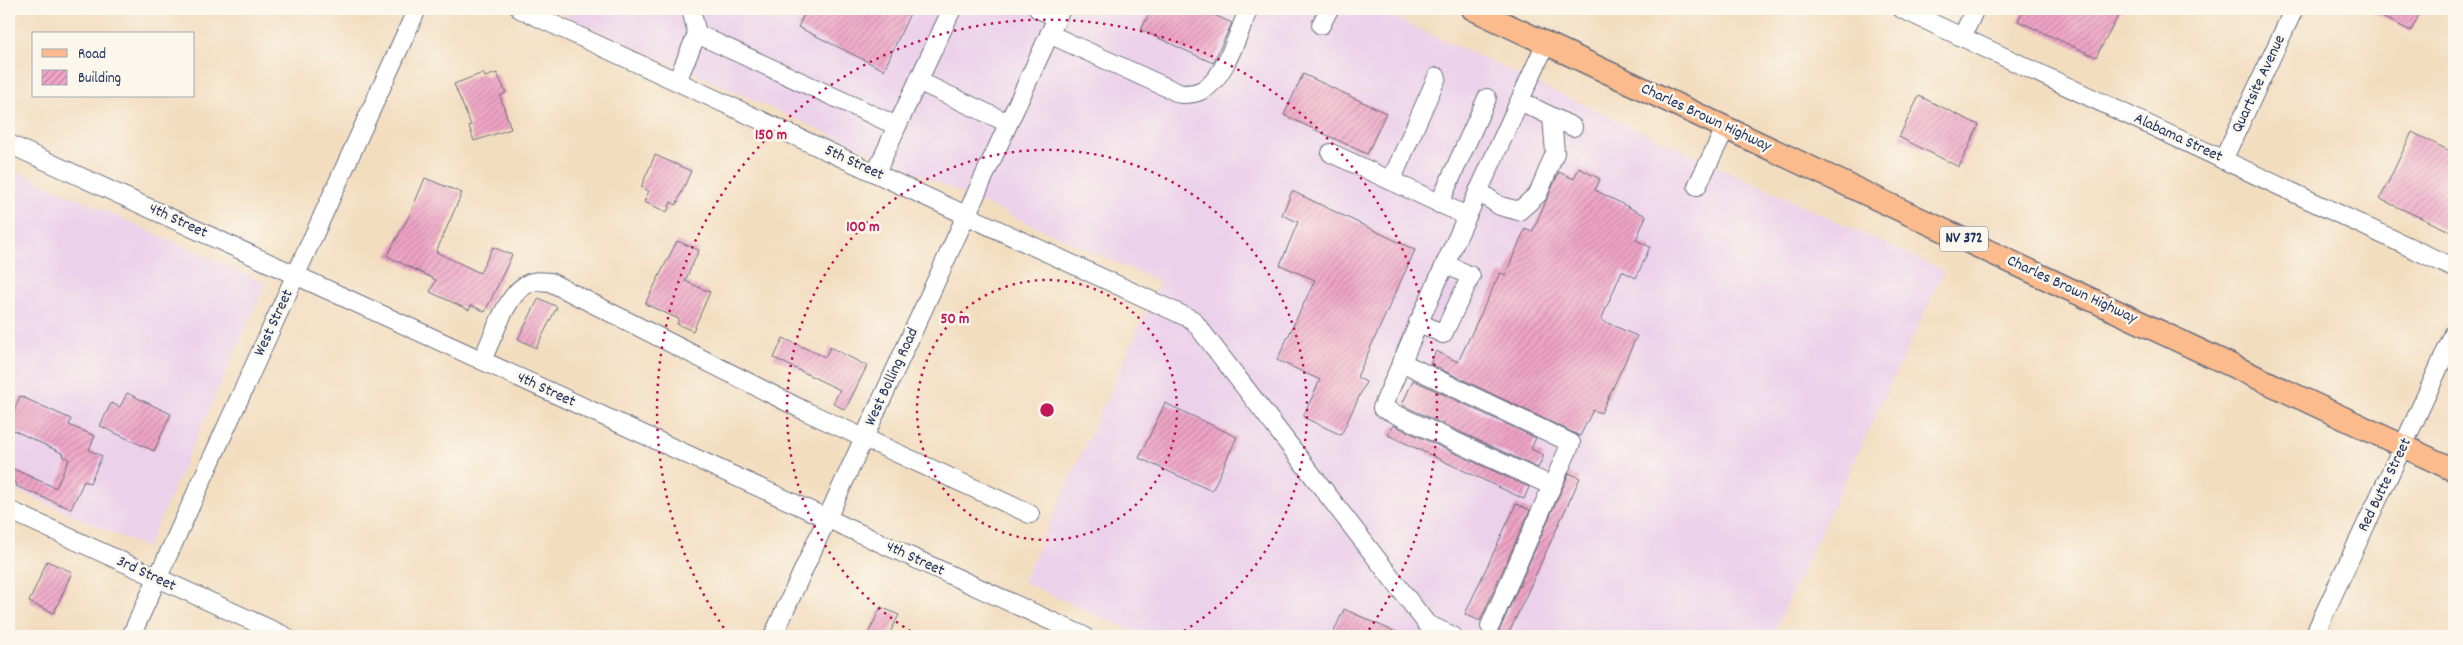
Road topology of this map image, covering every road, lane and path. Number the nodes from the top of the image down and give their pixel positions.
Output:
1 (417, 9) edge
2 (520, 9) edge
3 (691, 9) edge
4 (952, 9) edge
5 (1038, 9) edge
6 (1329, 9) edge
7 (1473, 9) edge
8 (1902, 9) edge
9 (1975, 9) edge
10 (2294, 9) edge
11 (1245, 10) edge
12 (1059, 13) edge
13 (1321, 26) dead end
14 (697, 34) junction
15 (1049, 34) junction
16 (1962, 36) junction
17 (1546, 42) junction
18 (1437, 77) dead end
19 (677, 81) junction
20 (918, 81) junction
21 (1487, 98) dead end
22 (1520, 101) junction
23 (1552, 117) junction
24 (1008, 123) junction
25 (897, 126) junction
26 (1573, 127) dead end
27 (1726, 127) junction
28 (9, 144) edge
29 (1331, 153) dead end
30 (2223, 160) junction
31 (876, 173) junction
32 (1391, 181) junction
33 (1697, 186) dead end
34 (1478, 191) junction
35 (1439, 204) junction
36 (966, 215) junction
37 (1467, 216) junction
38 (1445, 264) junction
39 (2454, 268) edge
40 (296, 275) junction
41 (1418, 322) junction
42 (2454, 333) edge
43 (482, 360) junction
44 (1401, 362) junction
45 (864, 436) junction
46 (2403, 446) junction
47 (2454, 470) edge
48 (1552, 486) junction
49 (9, 510) edge
50 (1030, 514) dead end
51 (827, 518) junction
52 (158, 579) junction
53 (1490, 626) dead end
54 (131, 636) edge
55 (284, 636) edge
56 (773, 636) edge
57 (1084, 636) edge
58 (1453, 636) edge
59 (2314, 636) edge

1 - 40 street, West Street
2 - 19 street, 5th Street
3 - 14 street
4 - 20 street
5 - 12 street
6 - 13 street
7 - 17 main road, Charles Brown Highway / NV 372
8 - 16 street, Alabama Street
9 - 16 street
10 - 30 street, Quartsite Avenue
11 - 15 street
12 - 15 street, West Bolling Road
14 - 19 street
14 - 25 street
15 - 24 street, West Bolling Road
16 - 30 street, Alabama Street
17 - 22 street
17 - 27 main road, Charles Brown Highway / NV 372
18 - 32 street
19 - 31 street, 5th Street
20 - 24 street
20 - 25 street
21 - 35 street
22 - 23 street
22 - 34 street
23 - 26 street
23 - 34 street
24 - 36 street, West Bolling Road
25 - 31 street
27 - 33 street
27 - 46 main road, Charles Brown Highway / NV 372
28 - 40 street, 4th Street
29 - 32 street
30 - 39 street, Alabama Street
31 - 36 street, 5th Street
32 - 35 street
34 - 37 street
35 - 37 street
36 - 45 street, West Bolling Road
36 - 58 street, 5th Street
37 - 38 street
38 - 41 street
38 - 41 street
40 - 43 street, 4th Street
40 - 52 street, West Street
41 - 44 street
42 - 46 street, Red Butte Street
43 - 45 street
43 - 51 street, 4th Street
44 - 48 street
44 - 48 street
45 - 50 street
45 - 51 street, West Bolling Road
46 - 47 main road, Charles Brown Highway / NV 372
46 - 59 street, Red Butte Street
48 - 53 street
49 - 52 street, 3rd Street
51 - 56 street, West Bolling Road
51 - 57 street, 4th Street
52 - 54 street, West Street
52 - 55 street, 3rd Street

